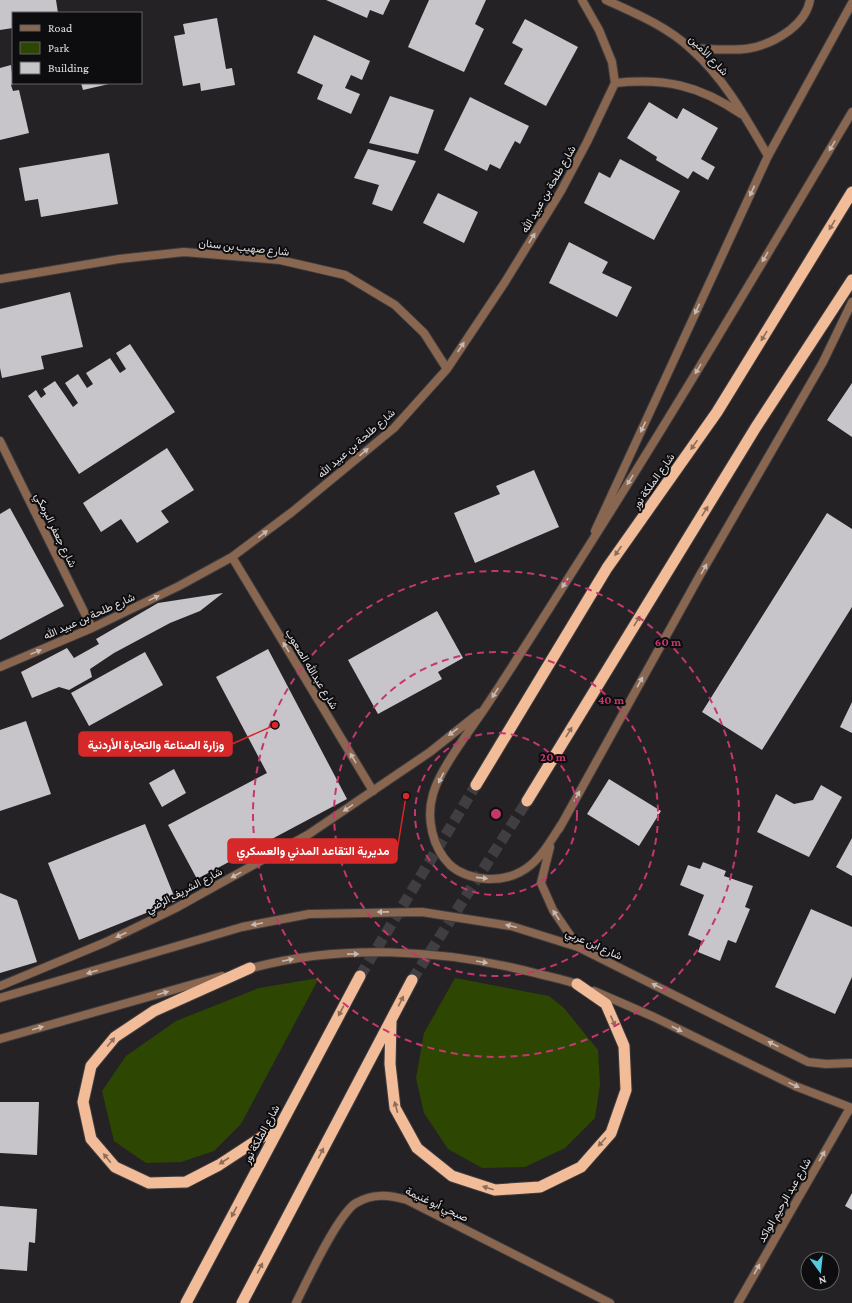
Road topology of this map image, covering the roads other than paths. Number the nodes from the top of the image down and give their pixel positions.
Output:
1 (582, 0) edge
2 (606, 0) edge
3 (810, 0) edge
4 (852, 3) edge
5 (691, 48) junction
6 (615, 83) junction
7 (852, 112) edge
8 (746, 117) junction
9 (768, 156) junction
10 (852, 192) edge
11 (0, 279) edge
12 (852, 280) edge
13 (852, 302) edge
14 (447, 369) junction
15 (0, 441) edge
16 (586, 550) junction
17 (232, 558) junction
18 (92, 628) junction
19 (0, 667) edge
20 (484, 709) junction
21 (476, 785) tunnel mouth
22 (373, 791) junction
23 (527, 801) tunnel mouth
24 (560, 825) junction
25 (578, 947) junction
26 (250, 968) junction
27 (360, 976) tunnel mouth
28 (412, 980) tunnel mouth
29 (577, 984) junction
30 (0, 986) edge
31 (0, 998) edge
32 (391, 1020) junction
33 (0, 1039) edge
34 (852, 1063) edge
35 (851, 1108) edge
36 (280, 1125) junction
37 (186, 1303) edge
38 (242, 1303) edge
39 (296, 1303) edge
40 (610, 1303) edge
41 (738, 1303) edge

1 - 6 street
2 - 5 street, شارع الأمين
3 - 5 street
4 - 9 street
5 - 8 street, شارع الأمين
6 - 8 street
14 -> 6 street, شارع طلحة بن عبيد الله
7 -> 16 street
8 - 9 street, شارع الأمين
9 -> 16 street
10 -> 21 highway, شارع الملكة نور
11 - 14 street, شارع صهيب بن سنان
23 -> 12 highway
24 -> 13 street
17 -> 14 street, شارع طلحة بن عبيد الله
15 - 18 street, شارع جعفر البرمكي
16 -> 20 street
18 -> 17 street, شارع طلحة بن عبيد الله
22 -> 17 street, شارع عبدالله الصعوب
19 -> 18 street, شارع طلحة بن عبيد الله
20 -> 22 street, شارع الشريف الرضي
20 -> 24 street
22 -> 30 street, شارع الشريف الرضي
25 -> 24 street
25 -> 31 street, شارع ابن عربي
34 -> 25 street, شارع ابن عربي
26 -> 29 street
33 -> 26 street
36 -> 26 highway
27 -> 36 highway, شارع الملكة نور
32 -> 28 highway
29 -> 32 highway
29 -> 35 street
38 -> 32 highway
41 -> 35 street, شارع عبد الرحيم الواكد
36 -> 37 highway, شارع الملكة نور
39 - 40 street, صبحي أبو غنيمة

